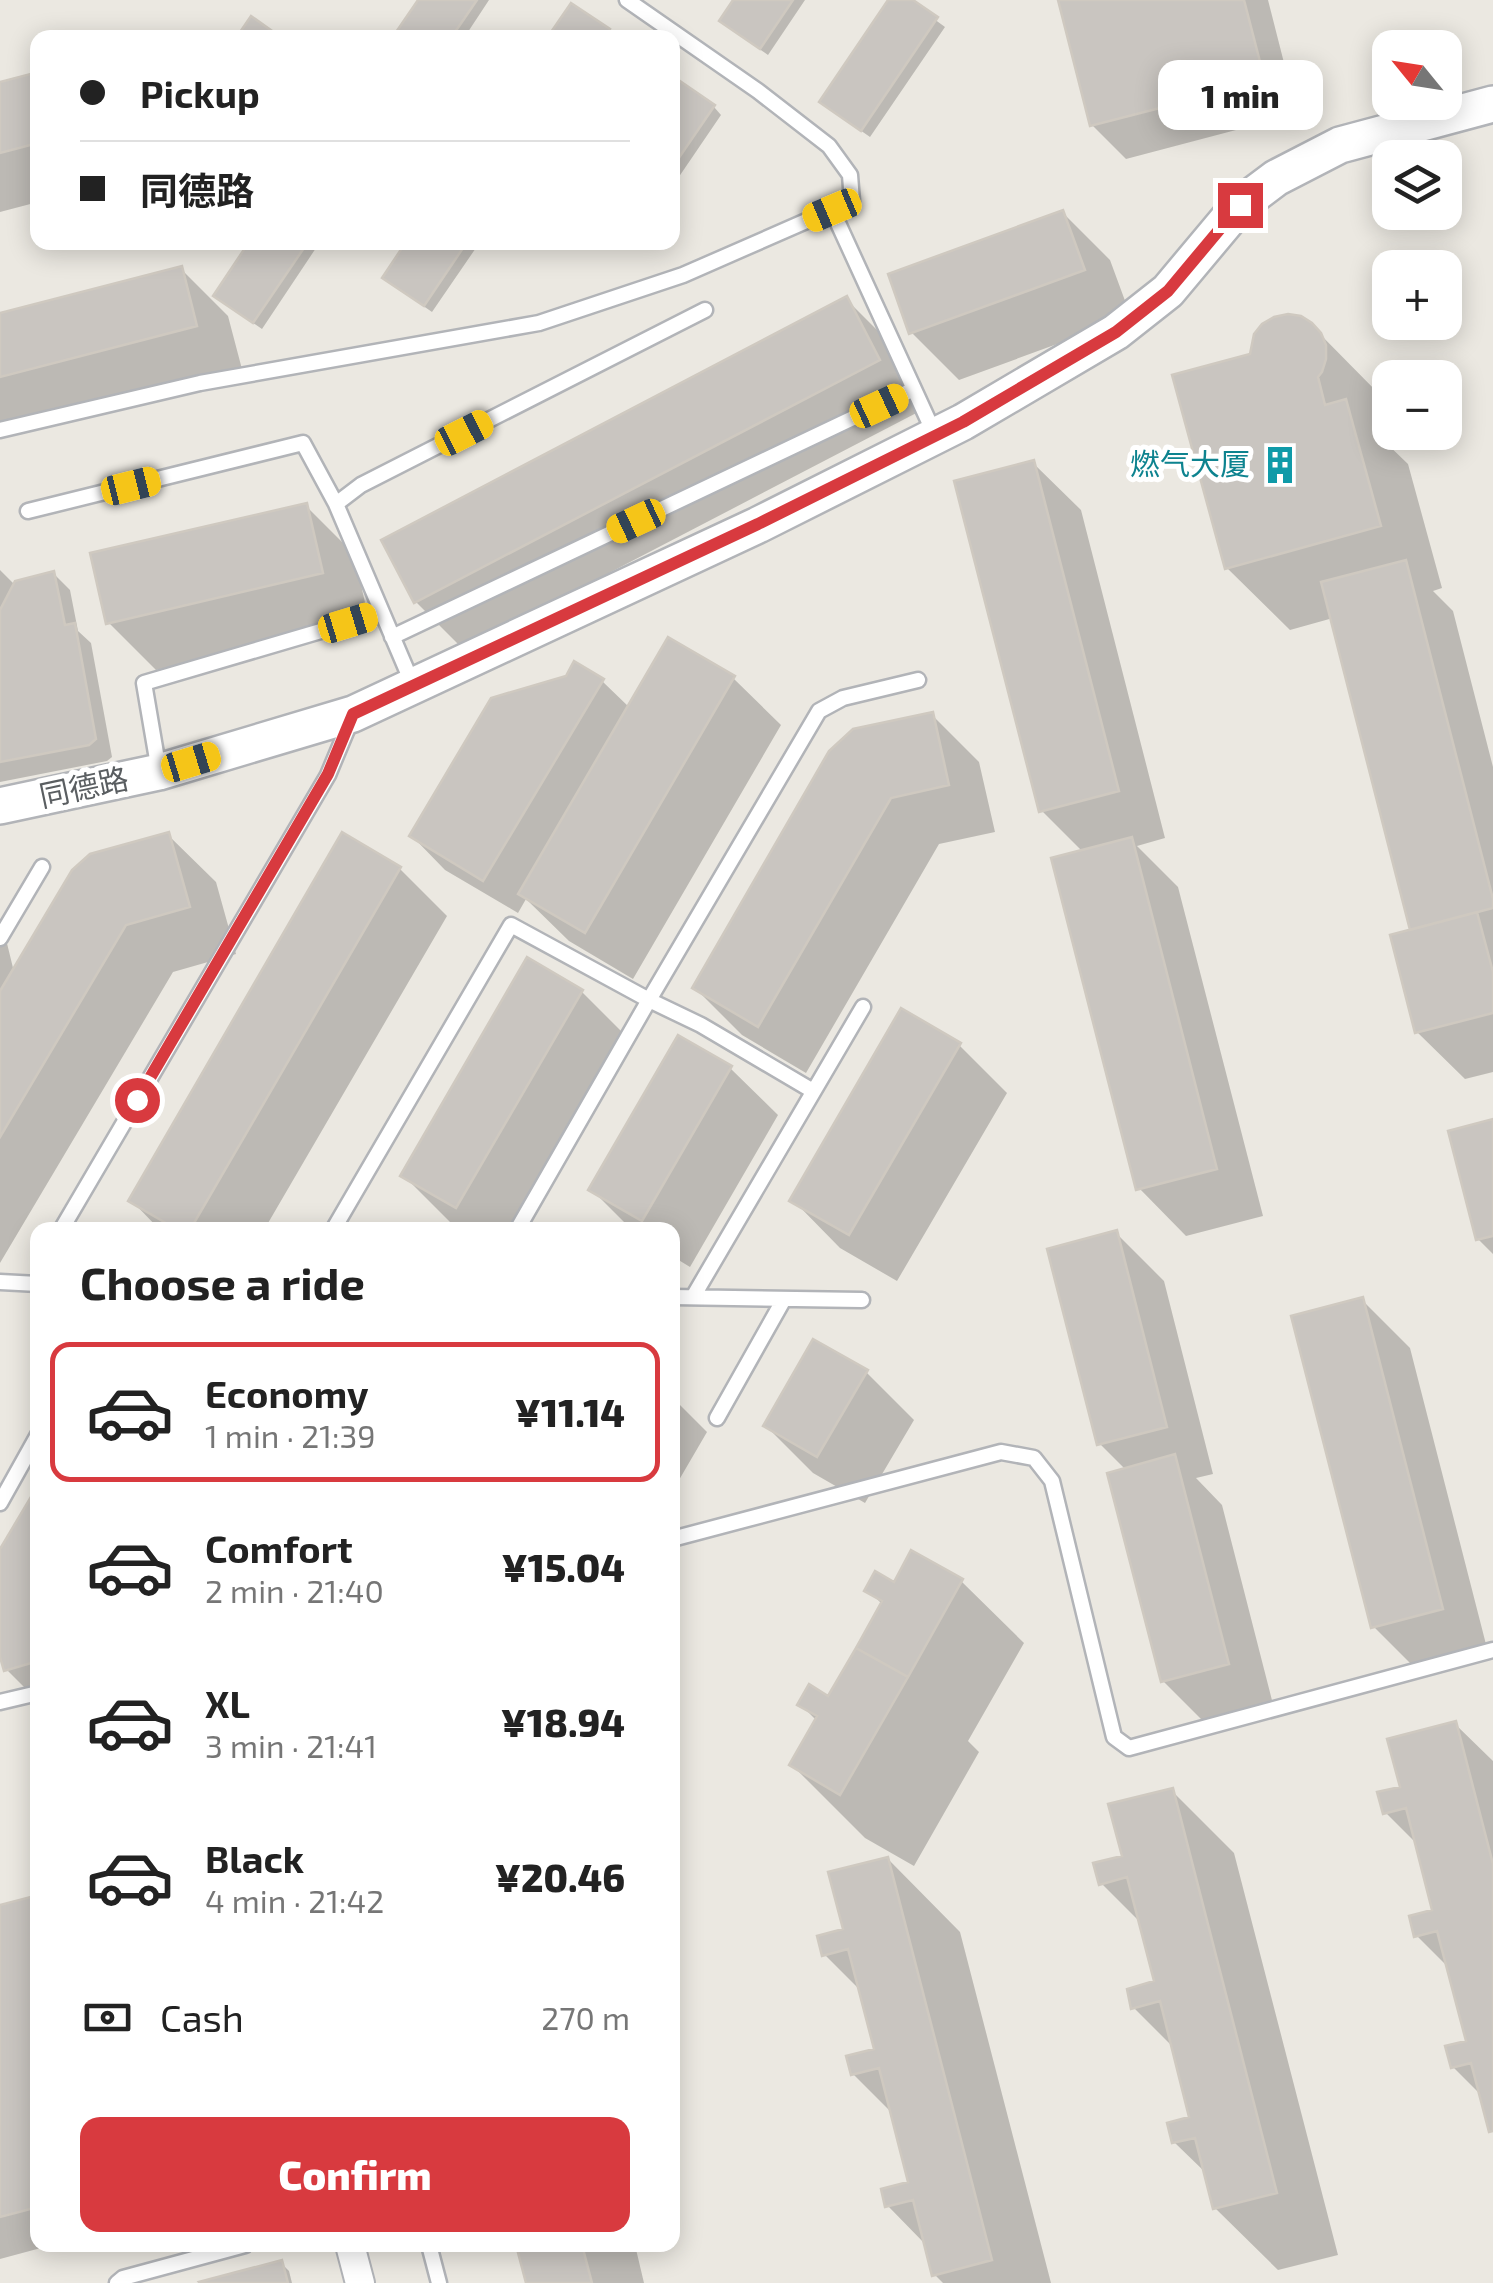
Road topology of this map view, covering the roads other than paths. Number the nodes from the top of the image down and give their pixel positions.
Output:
1 (627, 0) edge
2 (671, 30) edge
3 (680, 36) edge
4 (1493, 104) edge
5 (832, 210) junction
6 (705, 310) dead end
7 (914, 389) junction
8 (0, 430) edge
9 (935, 435) junction
10 (336, 504) junction
11 (28, 512) dead end
12 (382, 612) junction
13 (392, 637) junction
14 (918, 680) dead end
15 (413, 686) junction
16 (353, 714) junction
17 (159, 772) junction
18 (0, 806) edge
19 (42, 866) dead end
20 (0, 938) edge
21 (649, 1000) junction
22 (863, 1007) dead end
23 (813, 1091) junction
24 (65, 1222) edge
25 (338, 1222) edge
26 (523, 1222) edge
27 (0, 1282) edge
28 (30, 1284) edge
29 (680, 1297) edge
30 (692, 1298) junction
31 (784, 1299) junction
32 (862, 1300) dead end
33 (717, 1418) dead end
34 (30, 1450) edge
35 (0, 1504) edge
36 (680, 1537) edge
37 (1493, 1650) edge
38 (30, 1694) edge
39 (0, 1702) edge
40 (219, 2252) edge
41 (352, 2252) edge
42 (431, 2252) edge
43 (117, 2283) edge
44 (360, 2283) edge
45 (440, 2283) edge

1 - 2 lane
3 - 5 lane
4 - 9 street, 同德路
5 - 7 lane
5 - 8 lane
6 - 10 lane
7 - 9 lane
7 - 13 lane
9 - 15 street, 同德路
10 - 11 lane
10 - 12 lane
12 - 13 lane
12 - 17 lane
13 - 15 lane
14 - 21 lane
15 - 16 street, 同德路
16 - 17 street, 同德路
16 - 24 lane
17 - 18 street, 同德路
19 - 20 lane
21 - 23 lane
21 - 25 lane
21 - 26 lane
22 - 23 lane
23 - 30 lane
27 - 28 lane
29 - 30 lane
30 - 31 lane
31 - 32 lane
31 - 33 lane
34 - 35 lane
36 - 37 lane
38 - 39 lane
40 - 43 lane
41 - 44 street
42 - 45 lane

